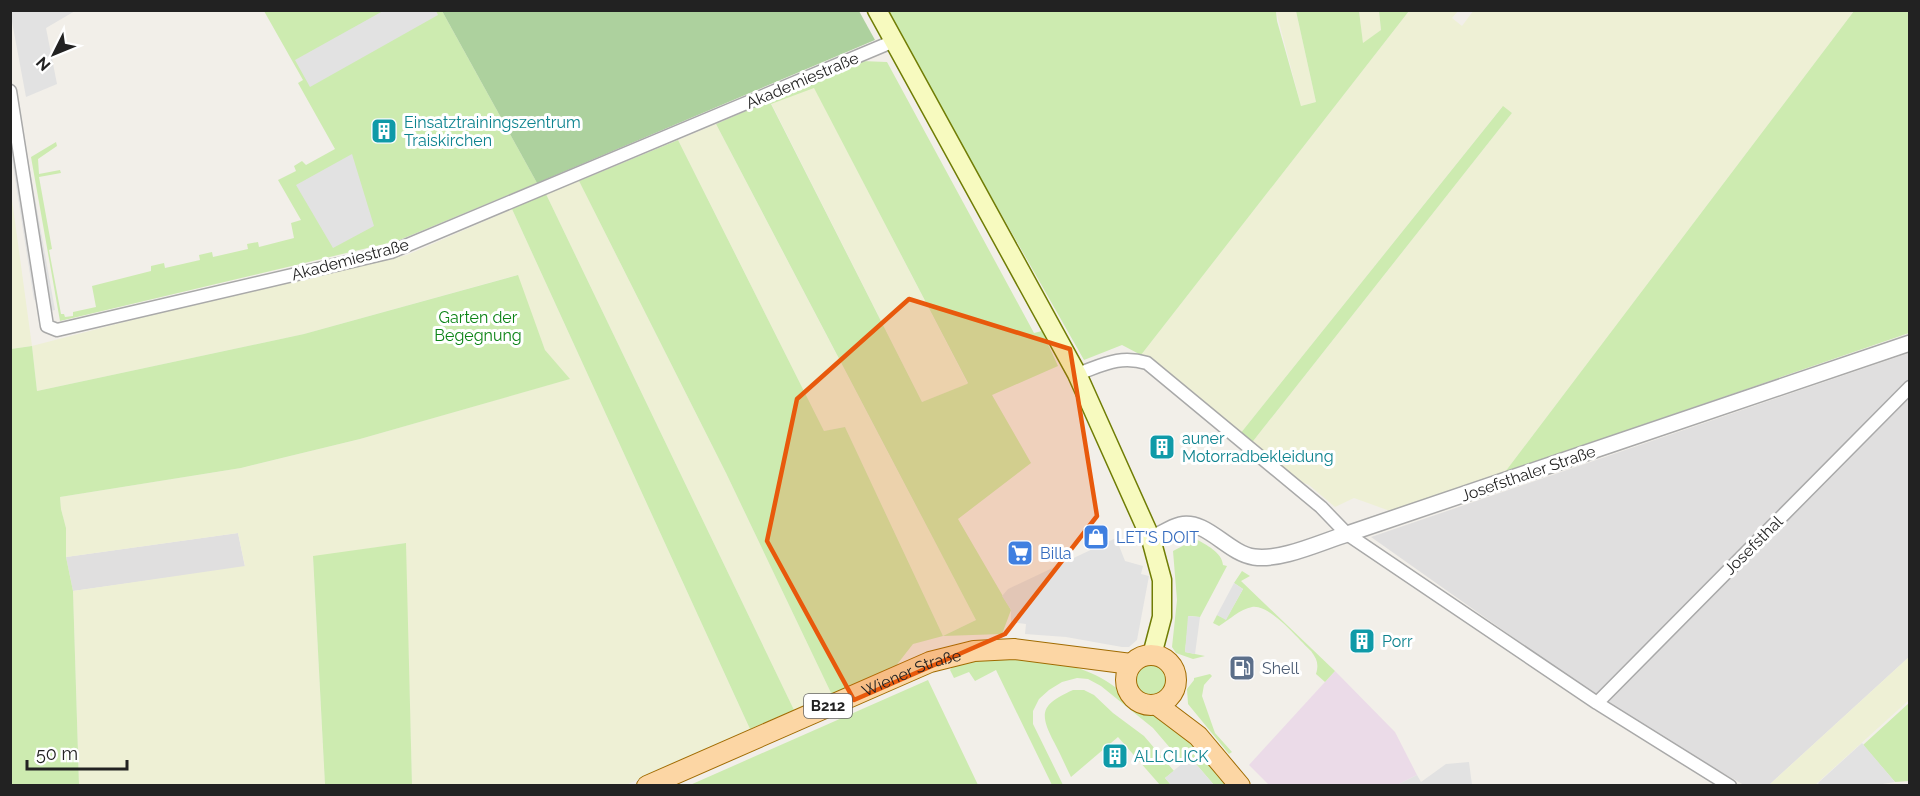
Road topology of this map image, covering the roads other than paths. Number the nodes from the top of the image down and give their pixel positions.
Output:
1 (877, 10) edge
2 (894, 41) junction
3 (10, 91) edge
4 (1910, 343) edge
5 (1077, 374) junction
6 (1910, 387) edge
7 (1347, 534) junction
8 (1151, 539) junction
9 (1152, 655) junction
10 (1085, 659) junction
11 (1131, 664) junction
12 (1126, 686) junction
13 (1165, 699) junction
14 (1597, 703) junction
15 (647, 786) edge
16 (1240, 786) edge
17 (1730, 786) edge

1 - 2 main road
2 - 3 street, Akademiestraße
2 - 5 main road
4 - 7 street, Josefsthaler Straße
5 - 7 street
5 - 8 main road
6 - 14 street, Josefsthal
7 - 8 street, Josefsthaler Straße
7 - 14 street
8 - 9 main road
9 - 11 main road, Wiener Straße / B212
9 - 13 main road
10 - 11 main road, Wiener Straße / B212
10 - 12 main road, Wiener Straße / B212
10 - 15 main road, Wiener Straße / B212
11 - 12 main road
12 - 13 main road, Wiener Straße / B212
13 - 16 main road, Wiener Straße / B212
14 - 17 street

